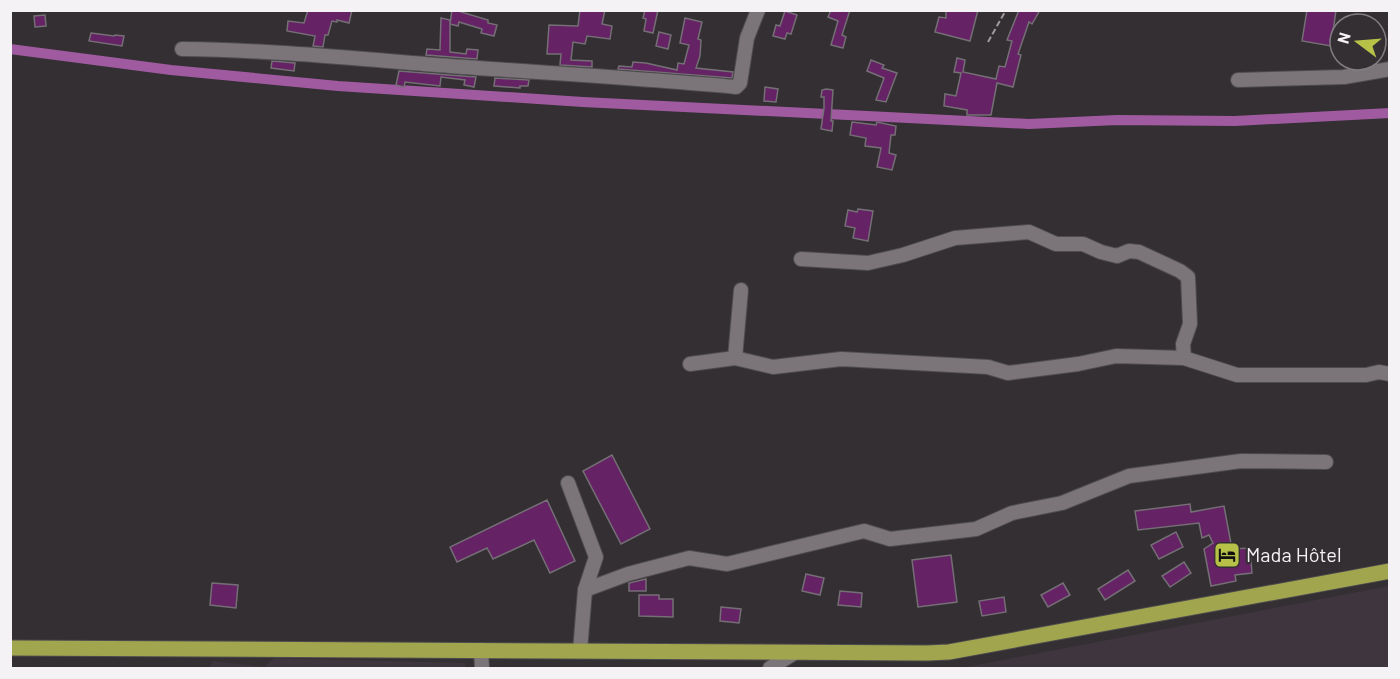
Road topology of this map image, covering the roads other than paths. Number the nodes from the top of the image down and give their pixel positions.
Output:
1 (758, 10) edge
2 (182, 49) dead end
3 (1389, 69) edge
4 (1239, 80) dead end
5 (801, 259) dead end
6 (741, 290) dead end
7 (735, 358) junction
8 (1184, 358) junction
9 (690, 364) dead end
10 (1389, 374) edge
11 (1326, 462) dead end
12 (568, 483) dead end
13 (1389, 571) edge
14 (585, 590) junction
15 (10, 648) edge
16 (481, 650) junction
17 (580, 651) junction
18 (796, 652) junction
19 (482, 669) edge
20 (770, 669) edge

1 - 2 street
3 - 4 street
5 - 8 street
6 - 7 street
7 - 8 street
7 - 9 street
8 - 10 street
11 - 14 street
12 - 14 street
13 - 18 main road
14 - 17 street
15 - 16 main road
16 - 17 main road
16 - 19 street
17 - 18 main road
18 - 20 street

